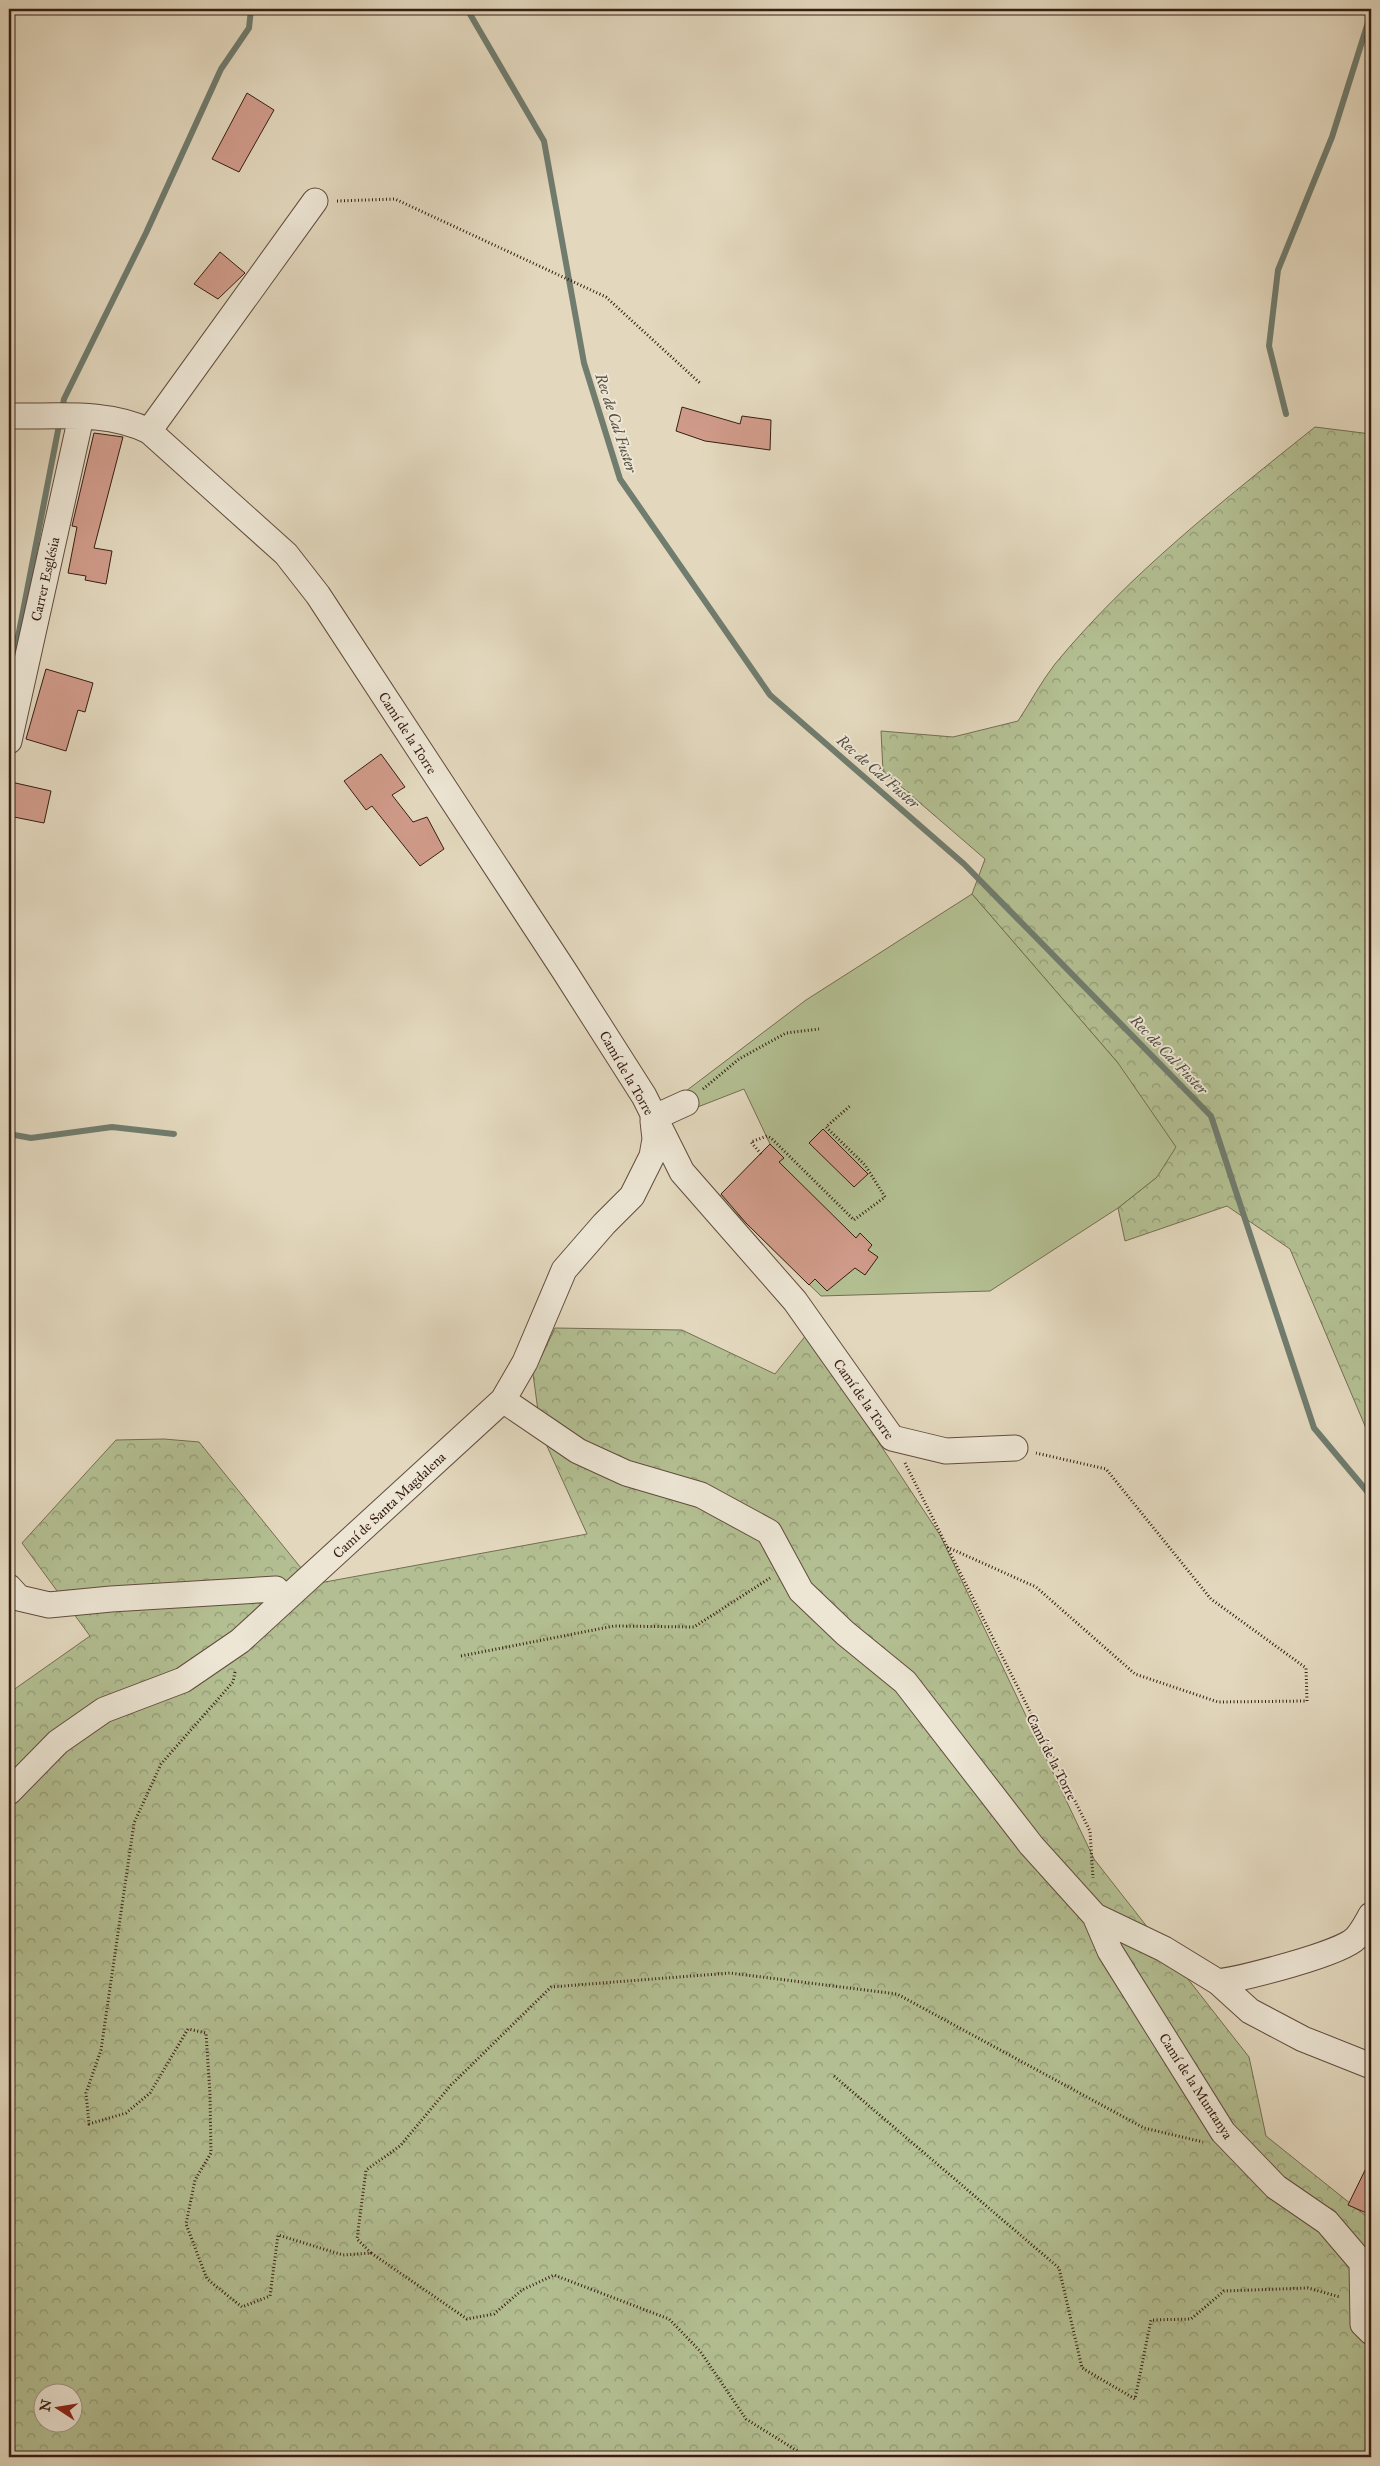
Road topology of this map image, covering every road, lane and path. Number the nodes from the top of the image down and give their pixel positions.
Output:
1 (315, 202) joint
2 (701, 384) dead end
3 (9, 416) edge
4 (81, 417) junction
5 (149, 431) junction
6 (9, 741) edge
7 (819, 1029) dead end
8 (686, 1103) joint
9 (851, 1105) dead end
10 (653, 1118) junction
11 (761, 1154) dead end
12 (504, 1400) junction
13 (892, 1438) junction
14 (1016, 1448) joint
15 (947, 1547) junction
16 (788, 1566) junction
17 (9, 1587) edge
18 (285, 1598) junction
19 (240, 1640) junction
20 (461, 1656) dead end
21 (9, 1792) edge
22 (1371, 1915) edge
23 (1095, 1916) junction
24 (1218, 1982) junction
25 (1371, 2066) edge
26 (834, 2076) dead end
27 (1240, 2150) junction
28 (371, 2254) junction
29 (1364, 2303) junction
30 (1371, 2332) edge
31 (807, 2457) edge

1 - 2 path
1 - 5 street
3 - 4 street, Camí de la Torre
4 - 5 street, Camí de la Torre
4 - 6 street, Carrer Església
5 - 10 street, Camí de la Torre
7 - 8 path
8 - 10 street
9 - 11 path
10 - 12 street, Camí de Santa Magdalena
10 - 13 street, Camí de la Torre
12 - 16 street
12 - 18 street, Camí de Santa Magdalena
13 - 14 street
13 - 15 path, Camí de la Torre
14 - 15 path
15 - 23 path, Camí de la Torre
16 - 20 path
16 - 23 street
17 - 18 street
18 - 19 street, Camí de Santa Magdalena
19 - 21 street, Camí de Santa Magdalena
19 - 28 path
22 - 24 street
23 - 24 street
23 - 27 street, Camí de la Muntanya
24 - 25 street
26 - 29 path
27 - 28 path
27 - 29 street, Camí de la Muntanya
28 - 31 path
29 - 30 street, Camí de la Muntanya

